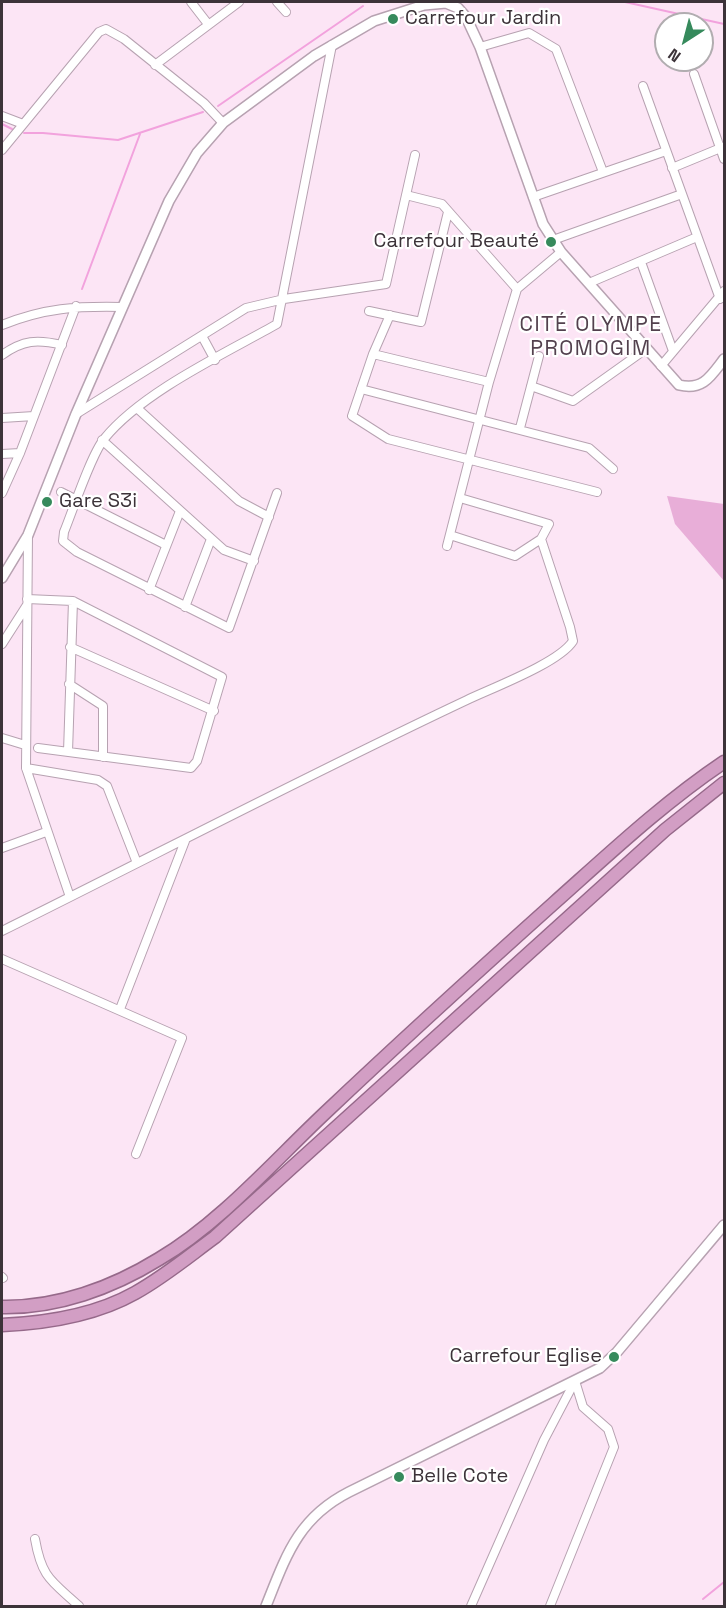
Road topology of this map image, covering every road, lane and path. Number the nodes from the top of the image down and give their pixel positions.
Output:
1 (191, 2) edge
2 (239, 2) edge
3 (277, 2) edge
4 (286, 12) dead end
5 (208, 24) junction
6 (332, 45) junction
7 (480, 47) junction
8 (155, 66) junction
9 (694, 74) dead end
10 (644, 86) dead end
11 (2, 116) edge
12 (223, 123) junction
13 (23, 124) junction
14 (722, 147) edge
15 (2, 150) edge
16 (666, 151) junction
17 (415, 155) dead end
18 (724, 159) edge
19 (672, 168) junction
20 (603, 172) junction
21 (682, 194) junction
22 (406, 195) junction
23 (534, 197) junction
24 (448, 212) junction
25 (697, 237) junction
26 (553, 240) junction
27 (561, 252) junction
28 (641, 262) junction
29 (589, 284) junction
30 (517, 289) junction
31 (722, 295) edge
32 (284, 299) junction
33 (76, 306) junction
34 (122, 307) junction
35 (369, 311) dead end
36 (390, 315) junction
37 (2, 325) edge
38 (202, 336) junction
39 (62, 345) junction
40 (646, 349) junction
41 (673, 351) junction
42 (373, 354) junction
43 (2, 355) edge
44 (539, 356) dead end
45 (724, 359) edge
46 (215, 360) junction
47 (661, 366) junction
48 (489, 381) junction
49 (531, 386) junction
50 (361, 389) junction
51 (138, 409) junction
52 (76, 414) junction
53 (34, 416) junction
54 (2, 418) edge
55 (479, 420) junction
56 (520, 428) junction
57 (102, 440) junction
58 (20, 453) junction
59 (2, 454) edge
60 (470, 460) junction
61 (613, 469) dead end
62 (2, 491) edge
63 (61, 492) dead end
64 (597, 492) dead end
65 (277, 493) dead end
66 (460, 498) junction
67 (77, 500) junction
68 (180, 511) junction
69 (269, 517) junction
70 (28, 535) junction
71 (450, 535) junction
72 (211, 539) junction
73 (541, 539) junction
74 (166, 545) junction
75 (447, 546) dead end
76 (254, 561) junction
77 (2, 578) edge
78 (149, 590) junction
79 (73, 601) junction
80 (27, 602) junction
81 (185, 607) junction
82 (2, 644) edge
83 (70, 647) junction
84 (69, 684) junction
85 (214, 711) junction
86 (2, 738) edge
87 (25, 745) junction
88 (38, 748) dead end
89 (68, 752) junction
90 (104, 757) junction
91 (724, 762) edge
92 (26, 768) junction
93 (724, 783) edge
94 (46, 832) junction
95 (185, 841) junction
96 (2, 848) edge
97 (137, 863) junction
98 (70, 897) junction
99 (2, 931) edge
100 (2, 959) edge
101 (120, 1009) junction
102 (136, 1154) dead end
103 (724, 1225) edge
104 (2, 1307) edge
105 (2, 1325) edge
106 (575, 1382) junction
107 (35, 1539) dead end
108 (79, 1606) edge
109 (266, 1606) edge
110 (471, 1606) edge
111 (550, 1606) edge

1 - 5 street
2 - 5 street
3 - 4 street
5 - 8 street
6 - 7 street
6 - 12 street
6 - 32 street
7 - 20 street
7 - 23 street
8 - 12 street
8 - 13 street
9 - 14 street
10 - 16 street
11 - 13 street
12 - 34 street
13 - 15 street
14 - 18 street
14 - 19 street
16 - 19 street
16 - 20 street
17 - 22 street
19 - 21 street
20 - 23 street
21 - 25 street
21 - 26 street
22 - 24 street
22 - 32 street
23 - 26 street
24 - 30 street
24 - 36 street
25 - 28 street
25 - 31 street
26 - 27 street
27 - 29 street
27 - 30 street
28 - 29 street
28 - 41 street
29 - 40 street
30 - 48 street
31 - 41 street
32 - 38 street
32 - 46 street
33 - 34 street
33 - 37 street
33 - 39 street
34 - 52 street
35 - 36 street
36 - 42 street
38 - 46 street
38 - 52 street
39 - 43 street
39 - 53 street
40 - 47 street
40 - 49 street
41 - 47 street
42 - 48 street
42 - 50 street
44 - 49 street
45 - 47 street
46 - 51 street
48 - 55 street
49 - 56 street
50 - 55 street
50 - 60 street
51 - 57 street
51 - 69 street
52 - 70 street
53 - 54 street
53 - 58 street
55 - 56 street
55 - 60 street
56 - 61 street
57 - 67 street
57 - 68 street
58 - 59 street
58 - 62 street
60 - 64 street
60 - 66 street
63 - 67 street
65 - 69 street
66 - 71 street
66 - 73 street
67 - 74 street
67 - 78 street
68 - 72 street
68 - 74 street
69 - 76 street
70 - 77 street
70 - 80 street
71 - 73 street
71 - 75 street
72 - 76 street
72 - 81 street
73 - 95 street
74 - 78 street
76 - 81 street
78 - 81 street
79 - 80 street
79 - 83 street
79 - 85 street
80 - 82 street
80 - 87 street
83 - 84 street
83 - 85 street
84 - 89 street
84 - 90 street
85 - 90 street
86 - 87 street
87 - 92 street
88 - 89 street
89 - 90 street
91 - 104 highway
92 - 94 street
92 - 97 street
93 - 105 highway
94 - 96 street
94 - 98 street
95 - 97 street
95 - 101 street
97 - 98 street
98 - 99 street
100 - 101 street
101 - 102 street
103 - 106 street
106 - 109 street
106 - 110 street
106 - 111 street
107 - 108 street

